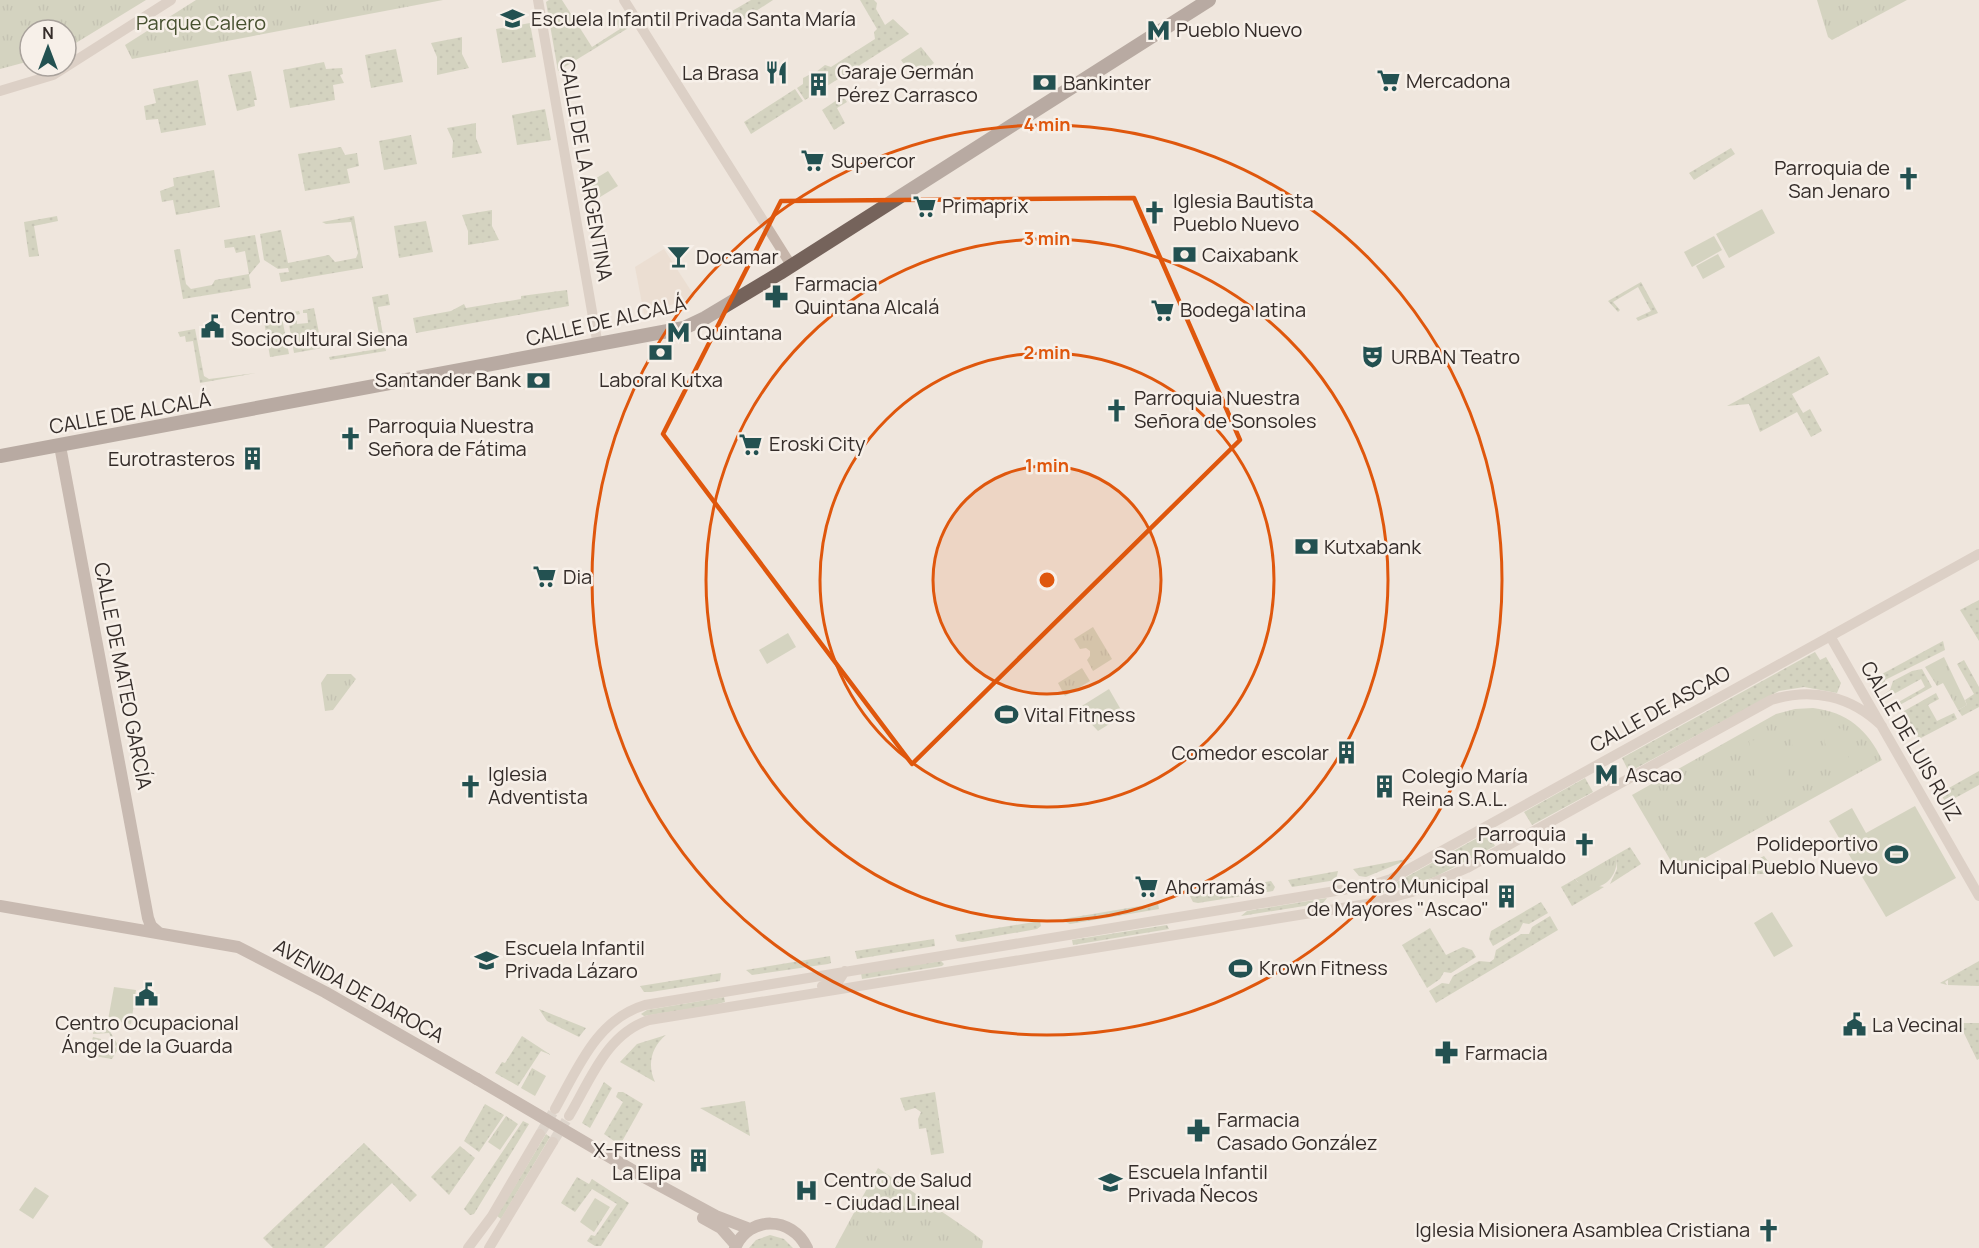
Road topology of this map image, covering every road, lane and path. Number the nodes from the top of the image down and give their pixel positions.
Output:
1 (171, 0) edge
2 (538, 0) edge
3 (624, 0) edge
4 (1209, 0) edge
5 (0, 91) edge
6 (792, 266) junction
7 (598, 346) junction
8 (60, 446) junction
9 (0, 456) edge
10 (1979, 554) edge
11 (1830, 636) junction
12 (1882, 726) junction
13 (1356, 888) junction
14 (1979, 896) edge
15 (0, 906) edge
16 (1242, 906) junction
17 (1323, 910) junction
18 (148, 913) junction
19 (135, 929) junction
20 (1193, 931) junction
21 (159, 933) junction
22 (1054, 937) junction
23 (996, 947) junction
24 (1011, 962) junction
25 (845, 971) junction
26 (951, 972) junction
27 (785, 981) junction
28 (801, 996) junction
29 (742, 1005) junction
30 (635, 1008) junction
31 (609, 1048) junction
32 (555, 1109) tunnel mouth
33 (569, 1116) tunnel mouth
34 (540, 1134) tunnel mouth
35 (553, 1142) tunnel mouth
36 (669, 1192) junction
37 (750, 1229) junction
38 (736, 1247) edge
39 (468, 1248) edge
40 (489, 1248) edge
41 (807, 1248) edge

1 - 5 street
2 - 7 street, CALLE DE LA ARGENTINA
3 - 6 street
4 - 6 main road, CALLE DE ALCALÁ
6 - 7 main road, CALLE DE ALCALÁ
7 - 8 main road, CALLE DE ALCALÁ
8 - 9 main road, CALLE DE ALCALÁ
8 - 18 main road, CALLE DE MATEO GARCÍA
10 - 11 street, CALLE DE ASCAO
11 - 12 street, CALLE DE LUIS RUIZ
11 - 13 street, CALLE DE ASCAO
12 - 14 street, CALLE DE LUIS RUIZ
12 - 17 street
13 - 16 street
13 - 17 street
15 - 19 main road, AVENIDA DE DAROCA
16 - 20 street
16 - 22 street
17 - 20 street
18 - 19 main road
18 - 21 main road, CALLE DE MATEO GARCÍA
19 - 21 main road, AVENIDA DE DAROCA
20 - 24 street
21 - 36 main road, AVENIDA DE DAROCA, bridge
22 - 23 street
22 - 24 street
23 - 25 street
23 - 26 street
24 - 26 street
25 - 27 street
25 - 28 street
26 - 28 street
27 - 29 street
27 - 30 street
28 - 29 street
29 - 31 street
30 - 31 street
30 - 32 street
31 - 33 street
34 - 39 street
35 - 40 street
36 - 37 main road, AVENIDA DE DAROCA
36 - 38 main road, AVENIDA DE DAROCA
37 - 38 main road
37 - 41 main road

